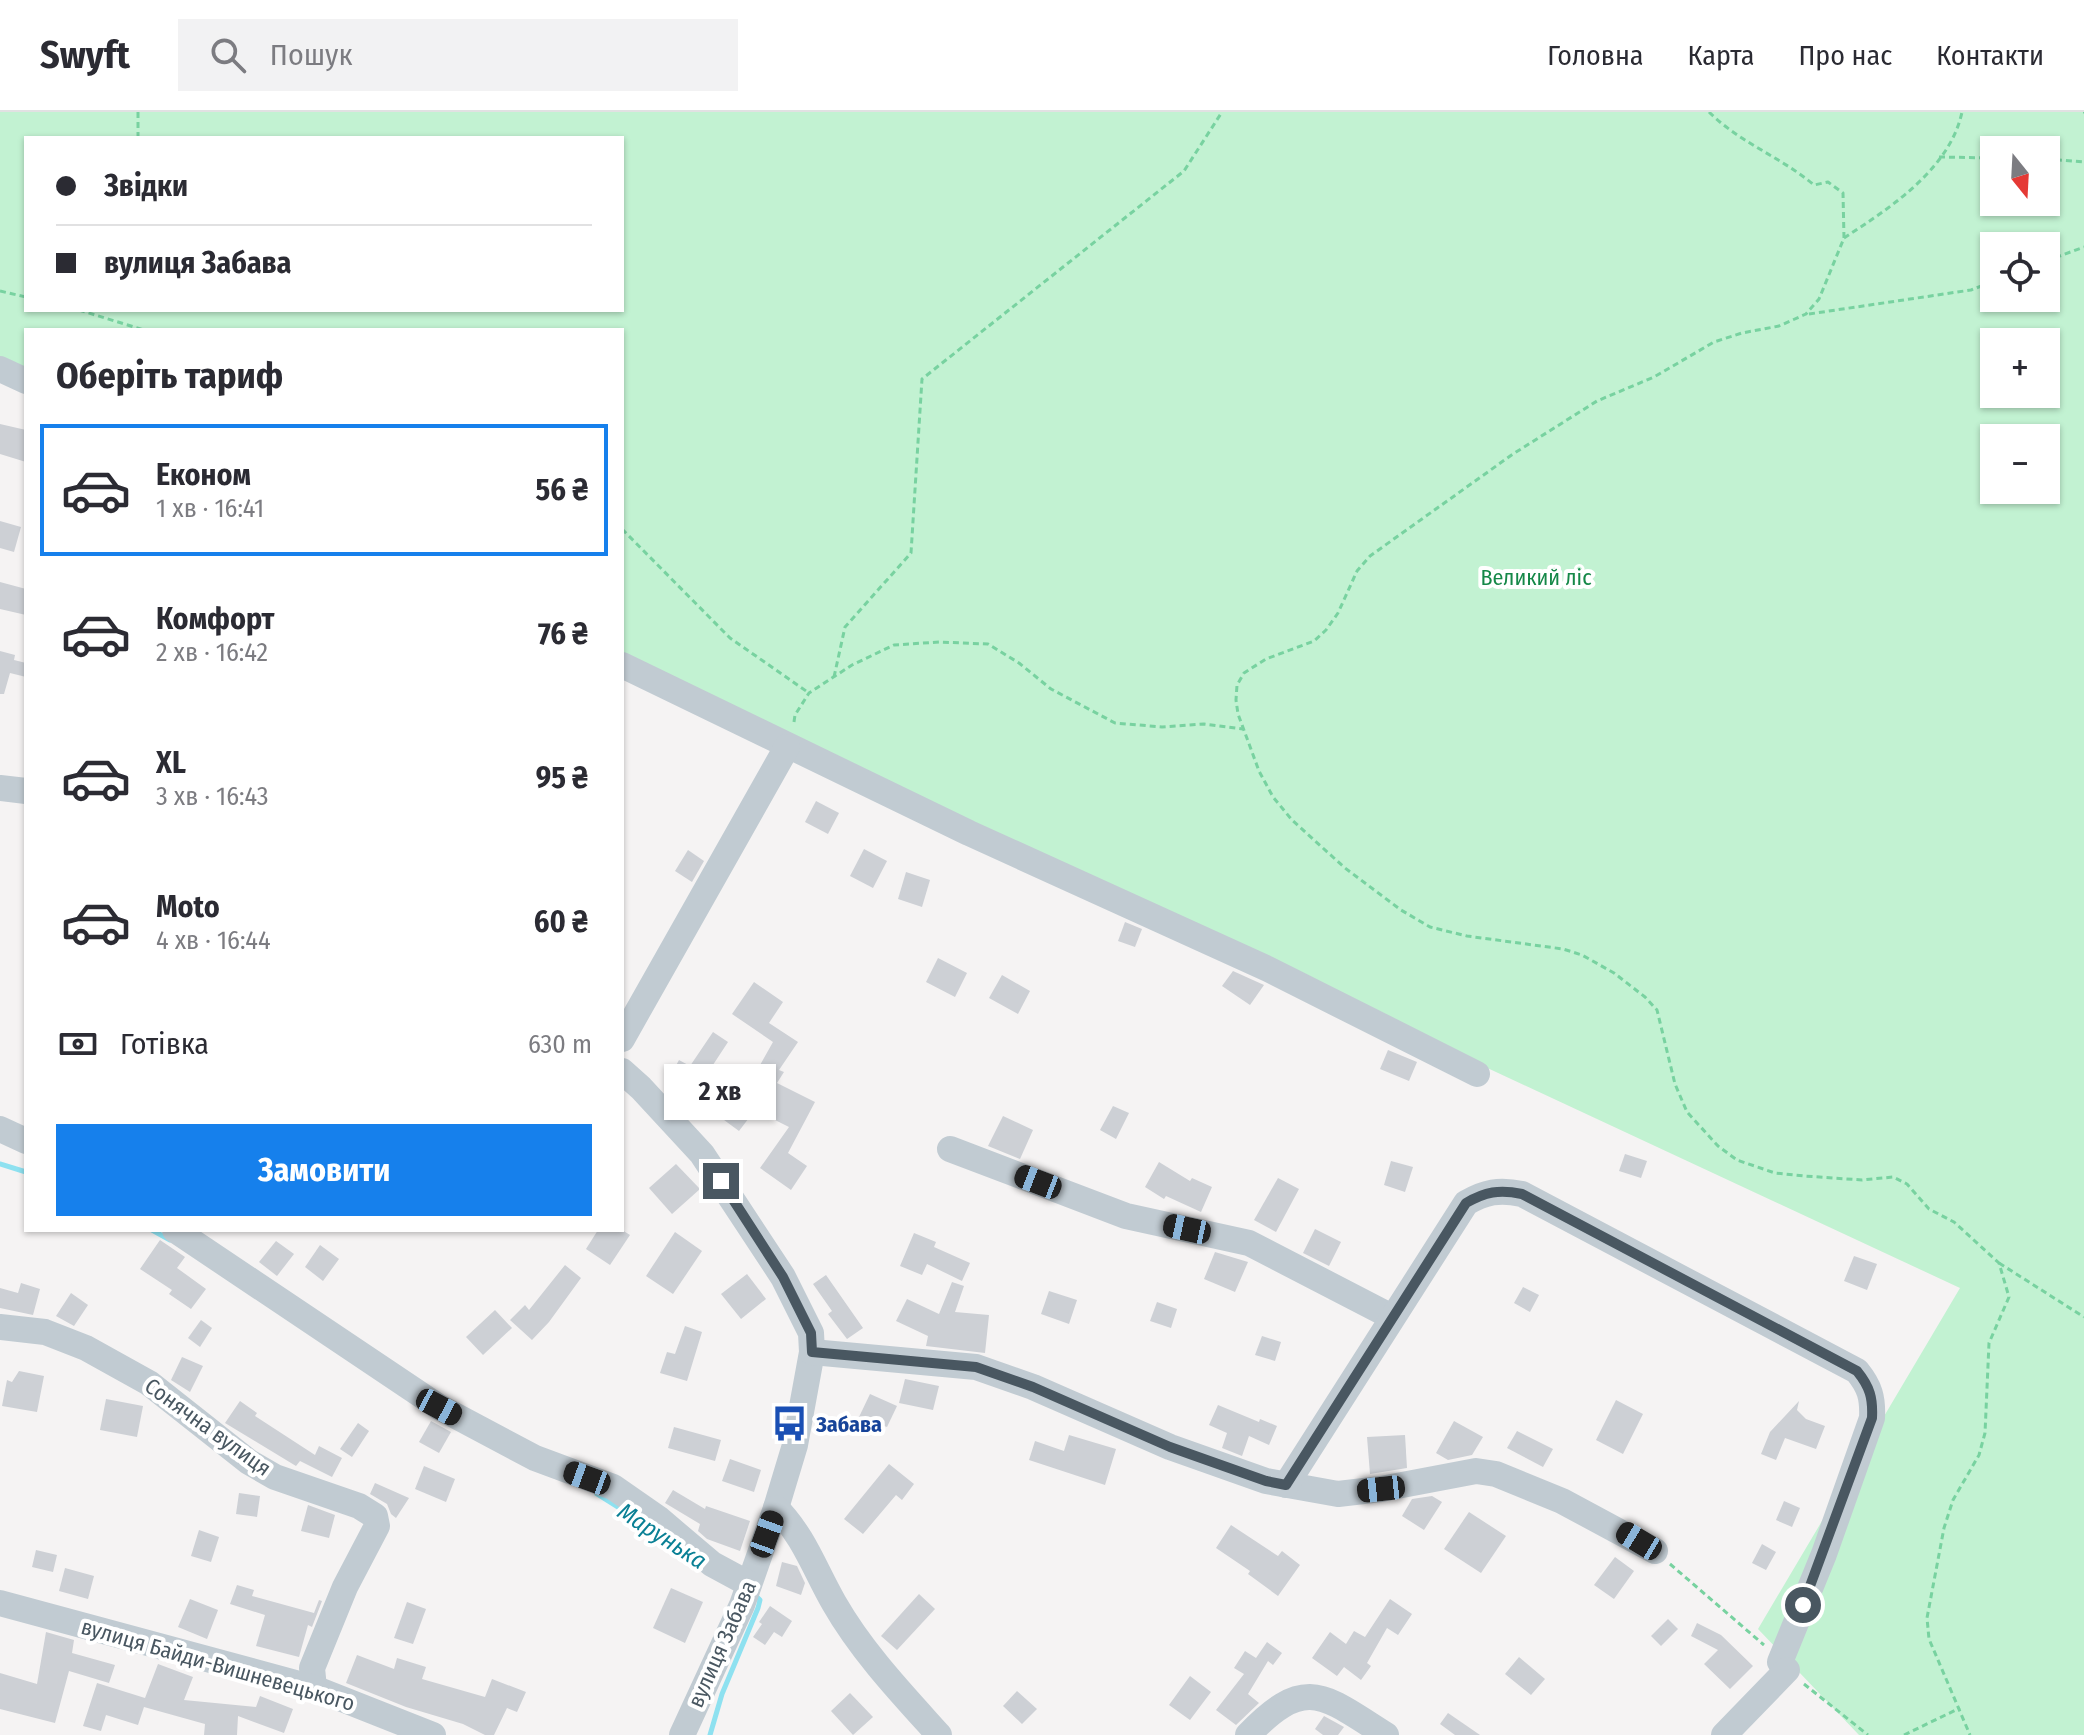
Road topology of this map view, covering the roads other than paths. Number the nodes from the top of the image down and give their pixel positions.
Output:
1 (0, 369) edge
2 (24, 380) edge
3 (624, 666) edge
4 (787, 747) junction
5 (624, 1035) edge
6 (624, 1073) edge
7 (1477, 1074) dead end
8 (0, 1129) edge
9 (24, 1140) edge
10 (950, 1149) dead end
11 (178, 1232) edge
12 (1392, 1317) junction
13 (0, 1327) edge
14 (812, 1352) junction
15 (1286, 1485) junction
16 (776, 1508) junction
17 (1655, 1551) road end
18 (746, 1592) junction
19 (0, 1603) edge
20 (314, 1688) junction
21 (433, 1735) edge
22 (682, 1735) edge
23 (939, 1735) edge
24 (1248, 1735) edge
25 (1386, 1735) edge
26 (1724, 1735) edge

1 - 2 street
3 - 4 street
4 - 5 street
4 - 7 street
6 - 14 street, вулиця Забава
8 - 9 street
10 - 12 street
11 - 18 street
12 - 15 street
12 - 26 street
13 - 20 street, Сонячна вулиця
14 - 15 street
14 - 16 street, вулиця Забава
15 - 17 street
16 - 18 street, вулиця Забава
16 - 23 street
18 - 22 street, вулиця Забава
19 - 20 street, вулиця Байди-Вишневецького
20 - 21 street, вулиця Байди-Вишневецького
24 - 25 street

